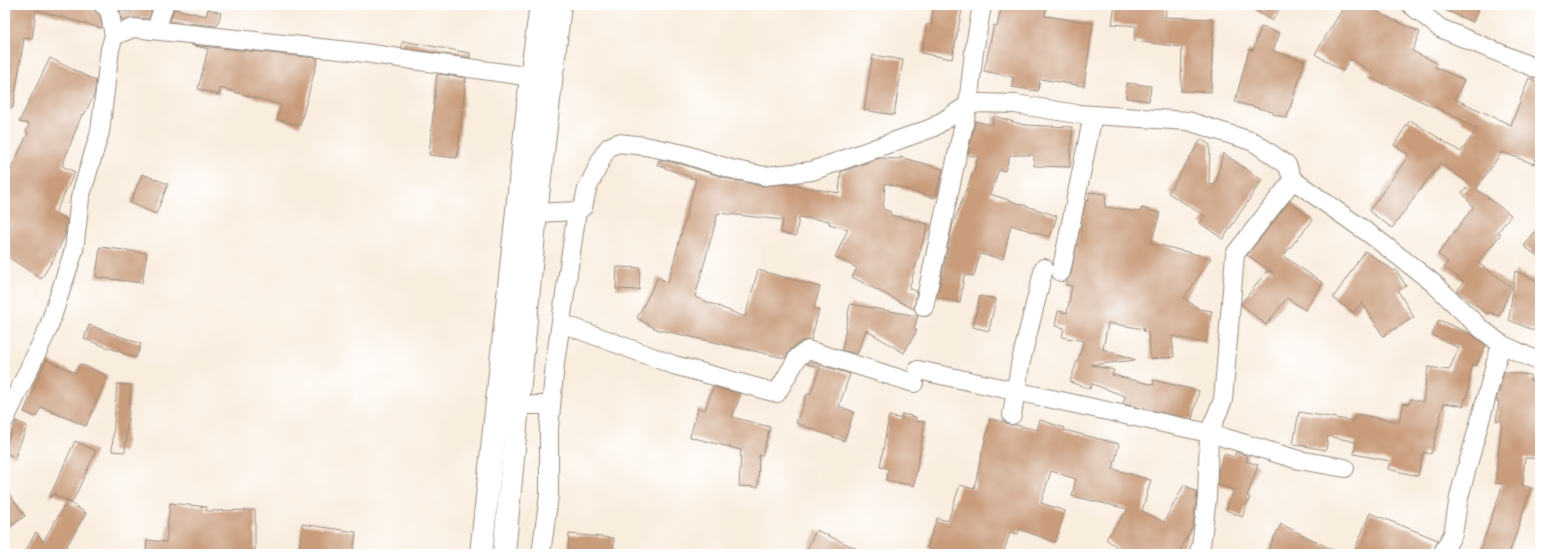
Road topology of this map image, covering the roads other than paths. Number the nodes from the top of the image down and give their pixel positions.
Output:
1 (103, 5) edge
2 (164, 5) edge
3 (541, 5) edge
4 (560, 5) edge
5 (982, 5) edge
6 (1412, 5) edge
7 (156, 30) junction
8 (114, 36) junction
9 (1540, 70) edge
10 (531, 77) junction
11 (968, 105) junction
12 (1093, 115) junction
13 (1293, 180) junction
14 (577, 211) junction
15 (536, 213) junction
16 (518, 303) junction
17 (924, 307) dead end
18 (561, 323) junction
19 (1501, 344) junction
20 (1540, 362) edge
21 (1015, 391) junction
22 (518, 405) junction
23 (551, 405) junction
24 (1012, 415) dead end
25 (5, 419) edge
26 (1209, 433) junction
27 (1344, 468) dead end
28 (482, 554) edge
29 (504, 554) edge
30 (541, 554) edge
31 (1198, 554) edge
32 (1442, 554) edge

1 - 8 street
2 - 7 street
3 - 10 highway
4 - 15 highway
5 - 11 street
6 - 9 street
7 - 8 street
7 - 10 street
8 - 25 street
10 - 16 highway
11 - 12 street
11 - 14 street
11 - 17 street
12 - 13 street
12 - 21 street
13 - 19 street
13 - 26 street
14 - 15 street
14 - 18 street
15 - 16 highway
16 - 22 highway
16 - 28 highway
18 - 21 street
18 - 23 street
19 - 20 street
19 - 32 street
21 - 24 street
21 - 26 street
22 - 23 street
22 - 29 highway
23 - 30 street
26 - 27 street
26 - 31 street

